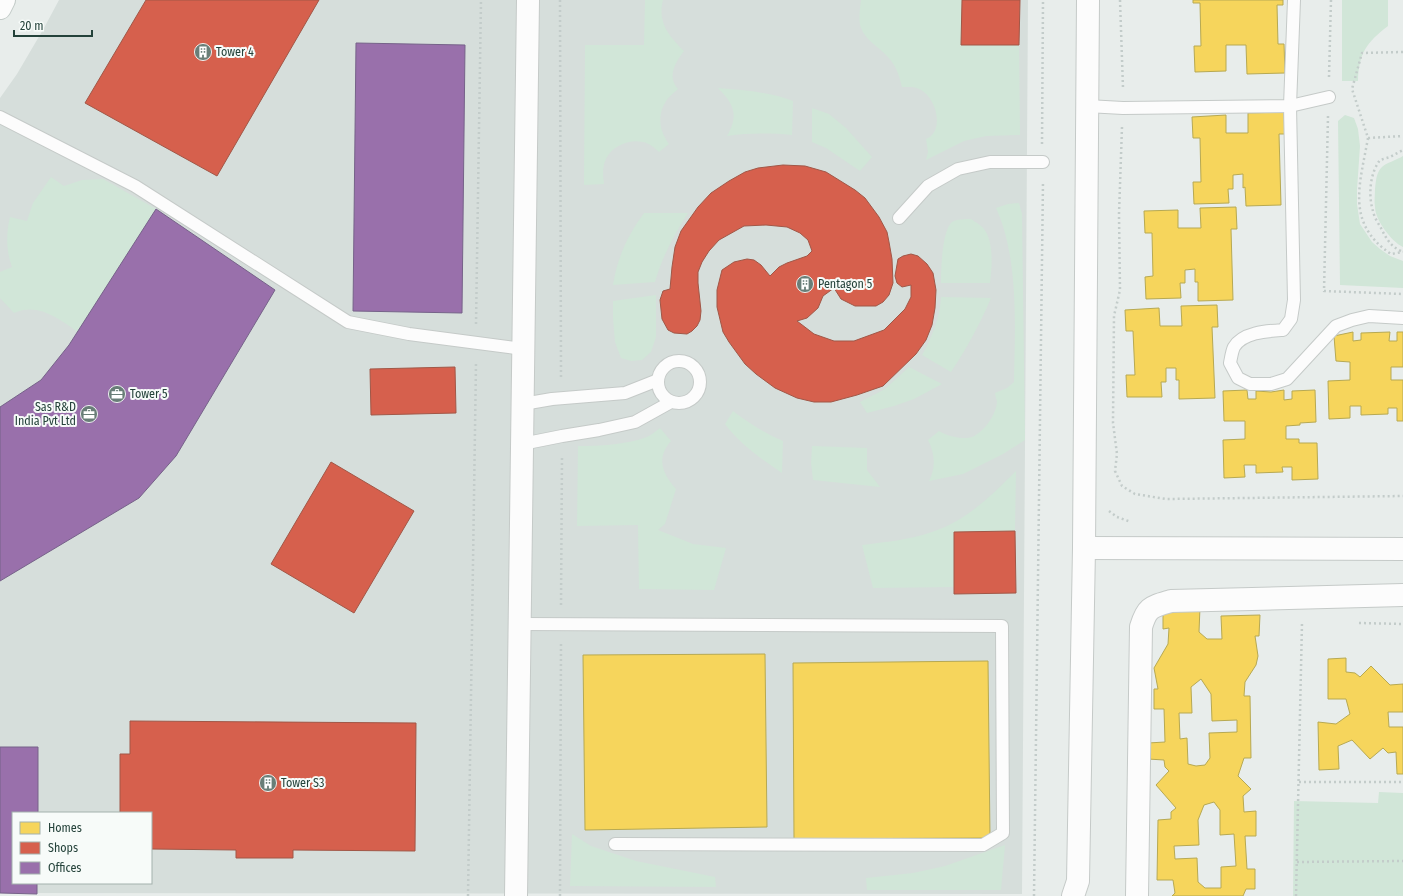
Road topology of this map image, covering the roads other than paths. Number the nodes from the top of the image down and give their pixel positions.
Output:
1 (4, 0) edge
2 (528, 0) edge
3 (1088, 0) edge
4 (1294, 0) edge
5 (0, 8) edge
6 (1329, 97) road end
7 (1087, 106) junction
8 (1290, 106) junction
9 (0, 117) edge
10 (1043, 162) road end
11 (899, 218) dead end
12 (1403, 318) edge
13 (524, 349) junction
14 (658, 380) junction
15 (671, 402) junction
16 (523, 404) junction
17 (522, 444) junction
18 (1084, 548) junction
19 (1403, 549) edge
20 (1403, 595) edge
21 (520, 624) junction
22 (615, 844) dead end
23 (516, 896) edge
24 (1073, 896) edge
25 (1137, 896) edge

1 - 5 street
2 - 13 street
3 - 7 street
4 - 8 lane
6 - 8 lane
7 - 8 lane
7 - 18 street
8 - 12 lane
9 - 13 lane
10 - 11 lane
13 - 16 street
14 - 15 lane
14 - 15 lane
14 - 16 lane
15 - 17 lane
16 - 17 street
17 - 21 street
18 - 19 street
18 - 24 street
20 - 25 street
21 - 22 lane
21 - 23 street

